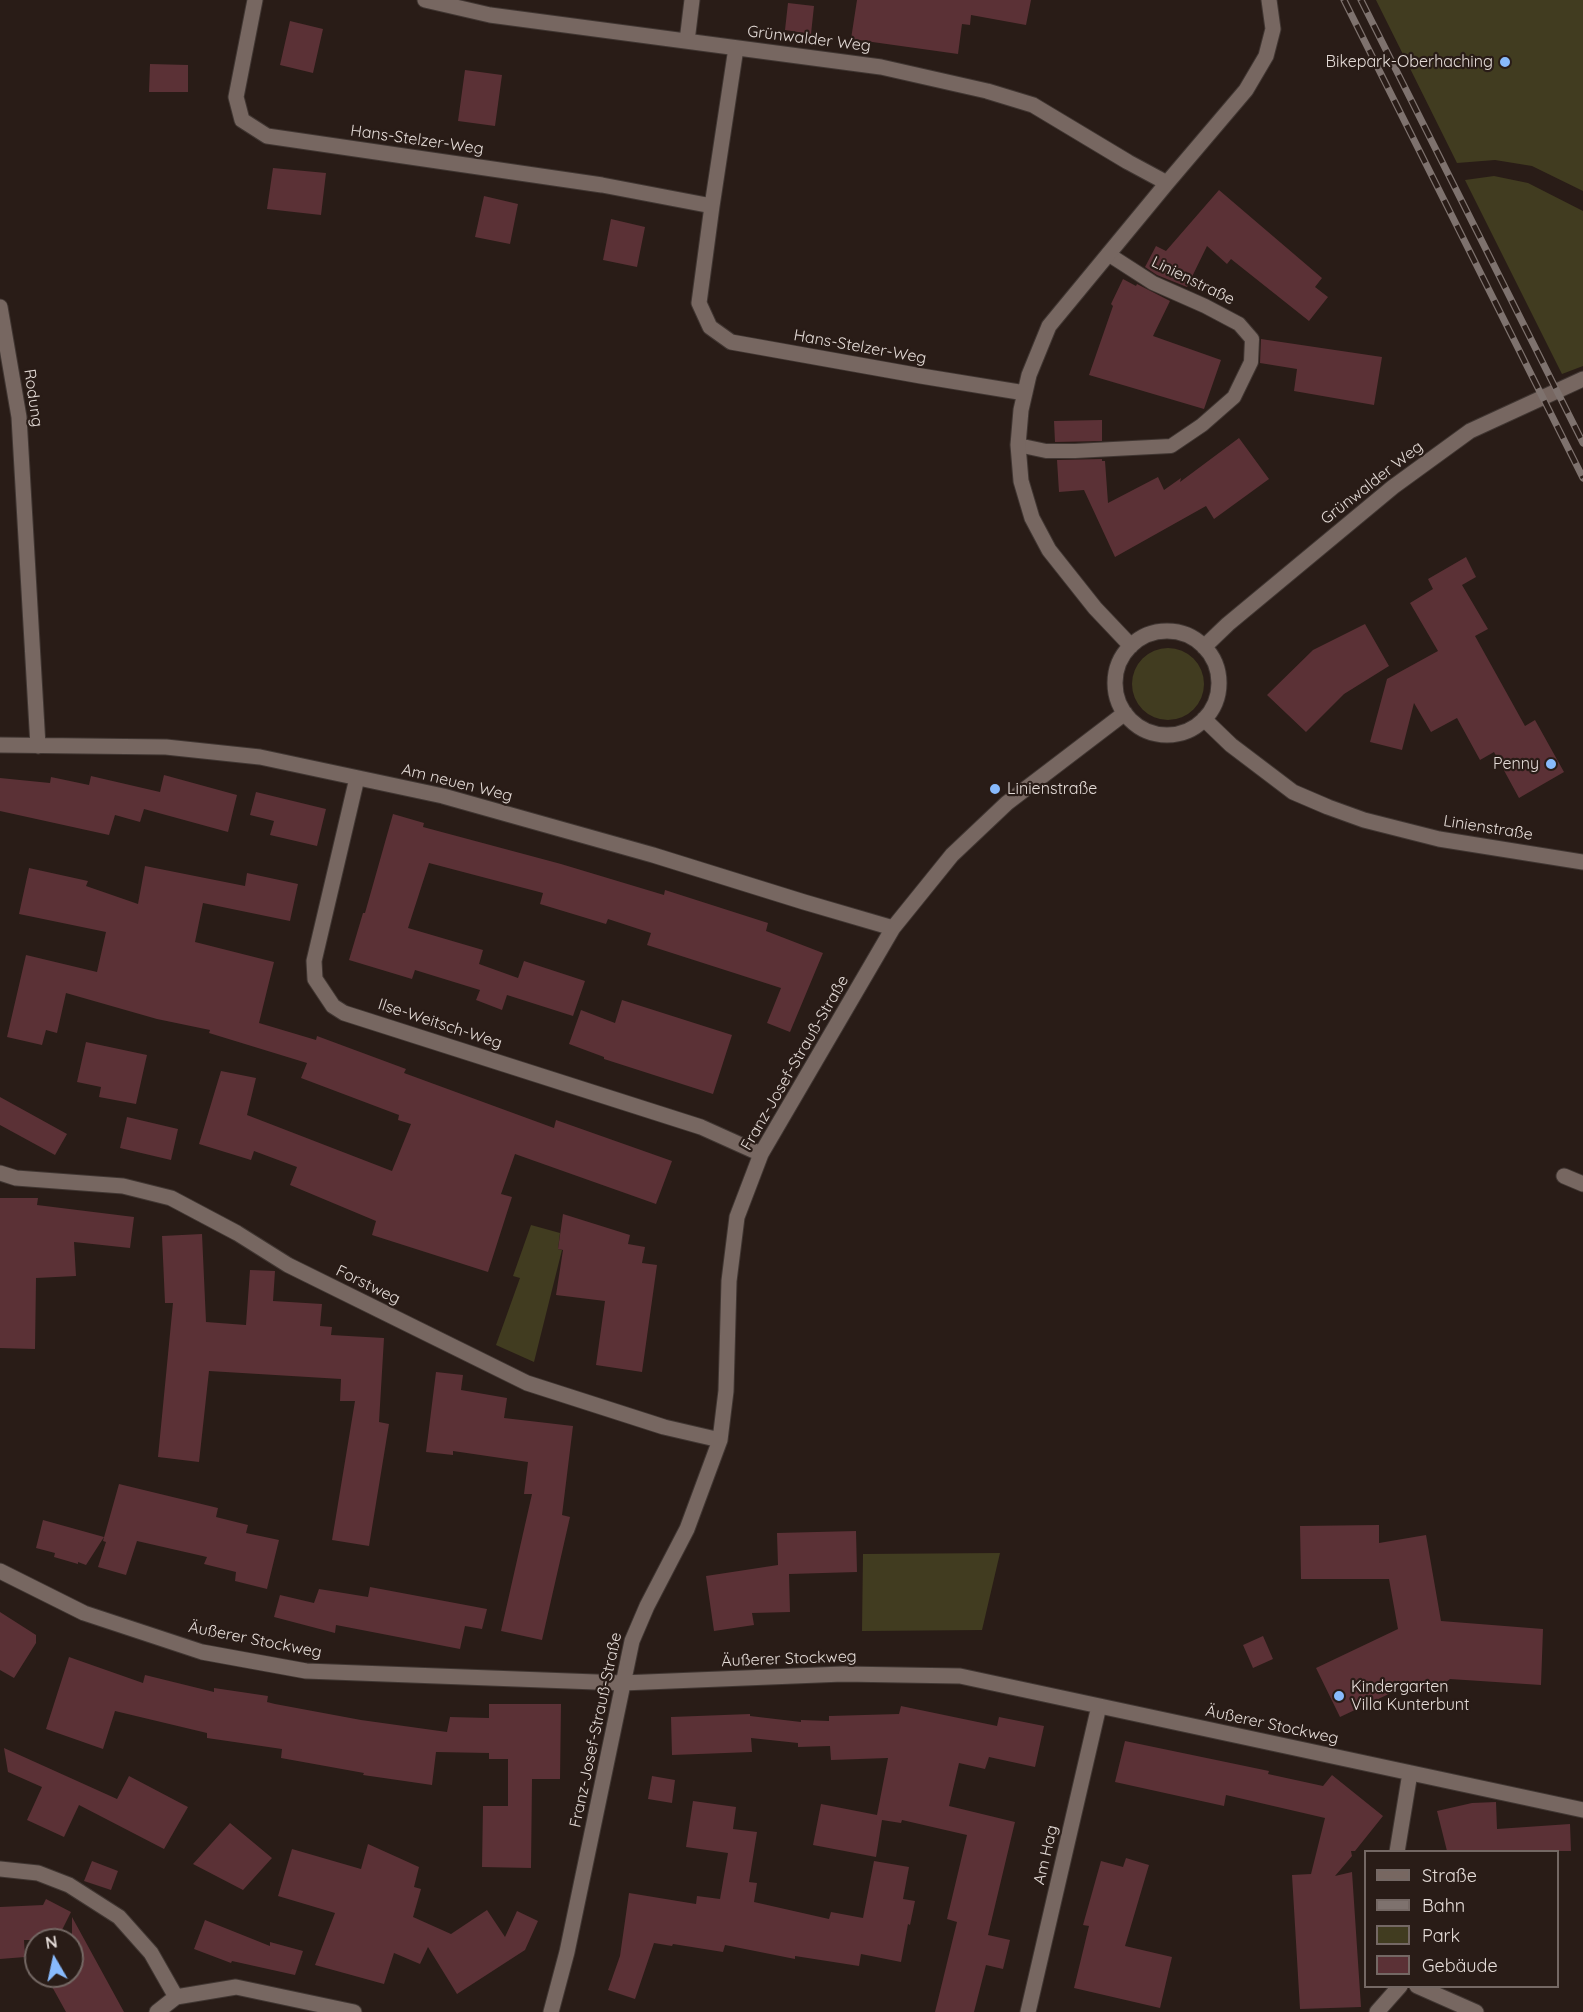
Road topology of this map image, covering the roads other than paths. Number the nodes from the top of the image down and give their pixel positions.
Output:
1 (255, 0) edge
2 (425, 0) edge
3 (692, 0) edge
4 (1269, 0) edge
5 (687, 41) junction
6 (736, 48) junction
7 (1167, 183) junction
8 (712, 206) junction
9 (1108, 254) junction
10 (0, 307) edge
11 (1583, 379) edge
12 (1025, 393) junction
13 (1018, 445) junction
14 (1131, 646) junction
15 (1204, 647) junction
16 (1125, 713) junction
17 (1204, 719) junction
18 (0, 745) edge
19 (38, 746) junction
20 (357, 778) junction
21 (1583, 862) edge
22 (893, 928) junction
23 (761, 1154) junction
24 (0, 1173) edge
25 (1564, 1176) dead end
26 (1583, 1184) edge
27 (720, 1440) junction
28 (0, 1571) edge
29 (622, 1683) junction
30 (1099, 1706) junction
31 (1410, 1773) junction
32 (1583, 1810) edge
33 (1397, 1850) edge
34 (0, 1869) edge
35 (1398, 1988) edge
36 (1422, 1988) edge
37 (176, 1997) junction
38 (157, 2012) edge
39 (354, 2012) edge
40 (551, 2012) edge
41 (1028, 2012) edge
42 (1377, 2012) edge
43 (1476, 2012) edge

1 - 8 street, Hans-Stelzer-Weg
2 - 5 street, Grünwalder Weg
3 - 5 street
4 - 7 street
5 - 6 street, Grünwalder Weg
6 - 7 street, Grünwalder Weg
6 - 8 street, Hans-Stelzer-Weg
7 - 9 street
8 - 12 street, Hans-Stelzer-Weg
9 - 12 street
9 - 13 lane, Linienstraße
10 - 19 street, Rodung
11 - 15 street, Grünwalder Weg
12 - 13 street
13 - 14 street
14 - 15 street
14 - 16 street
15 - 17 street
16 - 17 street
16 - 22 street, Franz-Josef-Strauß-Straße
17 - 21 street, Linienstraße
18 - 19 street, Am neuen Weg
19 - 20 street, Am neuen Weg
20 - 22 street, Am neuen Weg
20 - 23 street, Ilse-Weitsch-Weg
22 - 23 street, Franz-Josef-Strauß-Straße
23 - 27 street, Franz-Josef-Strauß-Straße
24 - 27 street, Forstweg
25 - 26 street
27 - 29 street, Franz-Josef-Strauß-Straße
28 - 29 street, Äußerer Stockweg
29 - 30 street, Äußerer Stockweg
29 - 40 street, Franz-Josef-Strauß-Straße
30 - 31 street, Äußerer Stockweg
30 - 41 street, Am Hag
31 - 32 street, Äußerer Stockweg
31 - 33 street
34 - 37 street
35 - 42 street
36 - 43 street
37 - 38 street
37 - 39 street

